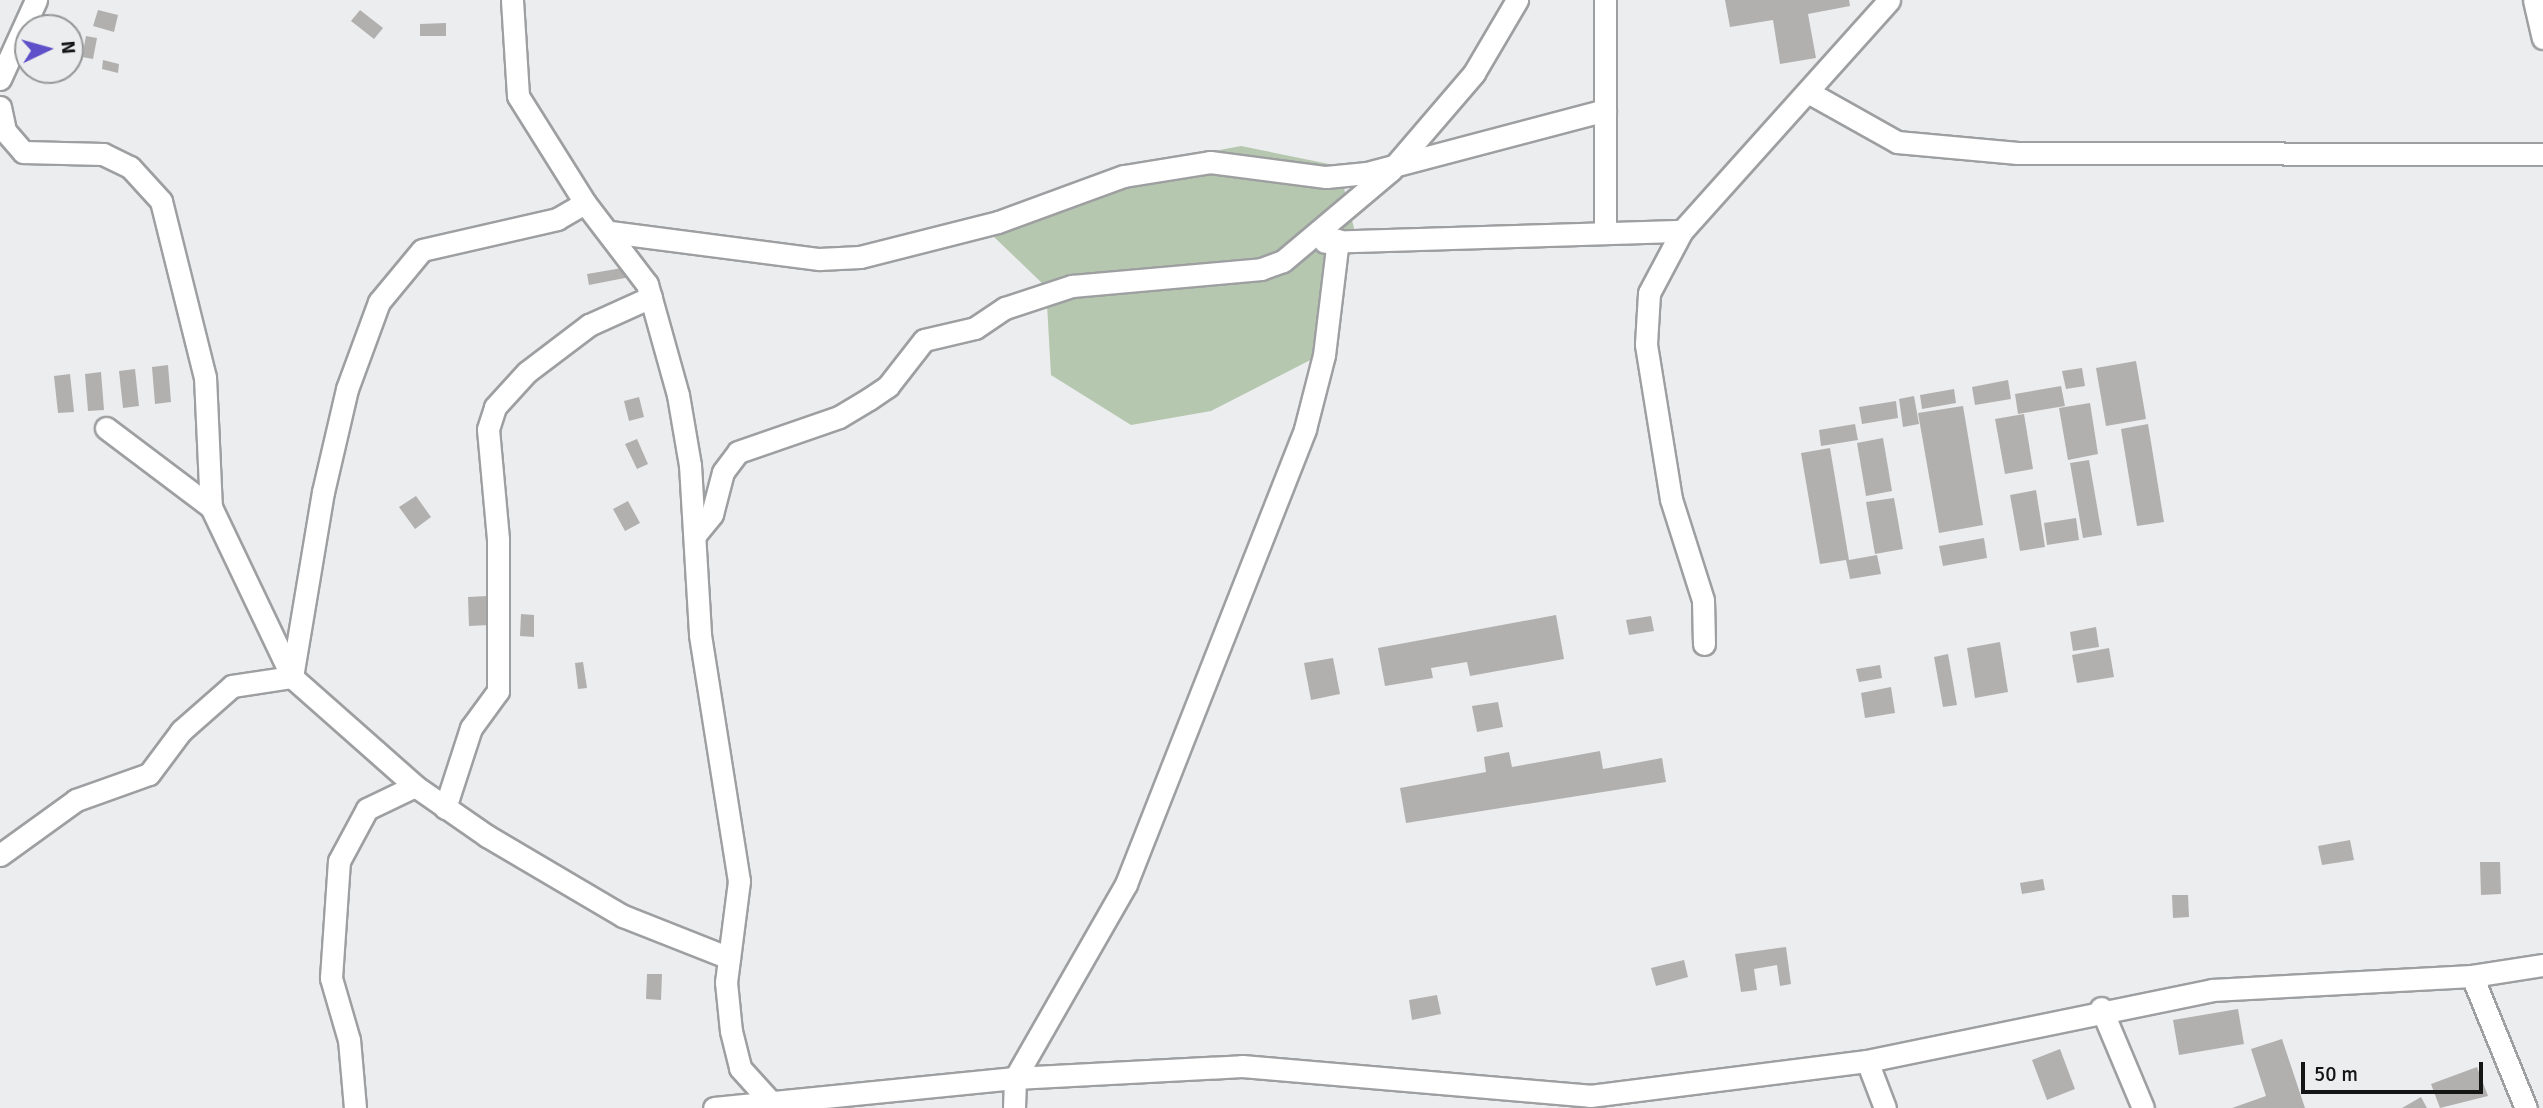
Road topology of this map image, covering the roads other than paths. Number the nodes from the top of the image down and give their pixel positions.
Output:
1 (36, 0) edge
2 (512, 0) edge
3 (1517, 0) edge
4 (1605, 0) edge
5 (1889, 0) edge
6 (2534, 0) edge
7 (2543, 38) edge
8 (0, 79) edge
9 (1808, 92) junction
10 (0, 107) edge
11 (1605, 110) junction
12 (0, 114) edge
13 (2543, 154) edge
14 (1391, 170) junction
15 (585, 203) junction
16 (1605, 230) junction
17 (1682, 230) junction
18 (610, 232) junction
19 (1338, 240) junction
20 (1309, 243) junction
21 (651, 297) junction
22 (106, 428) dead end
23 (211, 507) junction
24 (696, 534) junction
25 (1704, 644) dead end
26 (292, 677) junction
27 (415, 786) junction
28 (445, 808) junction
29 (0, 855) edge
30 (729, 958) junction
31 (2543, 965) edge
32 (2472, 976) junction
33 (2101, 1008) junction
34 (1867, 1061) junction
35 (1015, 1078) junction
36 (768, 1099) junction
37 (1481, 1099) edge
38 (721, 1107) edge
39 (355, 1108) edge
40 (1014, 1108) edge
41 (1885, 1108) edge
42 (2143, 1108) edge
43 (2526, 1108) edge

1 - 8 street
2 - 15 street
3 - 14 street
4 - 11 street
5 - 9 street
6 - 7 street
9 - 13 street
9 - 17 street
10 - 12 street
11 - 14 street
11 - 16 street
12 - 23 street
14 - 18 street
14 - 20 street
15 - 18 street
15 - 26 street
16 - 17 street
16 - 19 street
17 - 25 street
18 - 21 street
19 - 20 street
19 - 35 street
20 - 24 street
21 - 24 street
21 - 28 street
22 - 23 street
23 - 26 street
24 - 30 street
26 - 27 street
26 - 29 street
27 - 28 street
27 - 39 street
28 - 30 street
30 - 36 street
31 - 32 street
32 - 33 street
32 - 43 street
33 - 34 street
33 - 42 street
34 - 37 street
34 - 41 street
35 - 36 street
35 - 37 street
35 - 40 street
36 - 38 street

